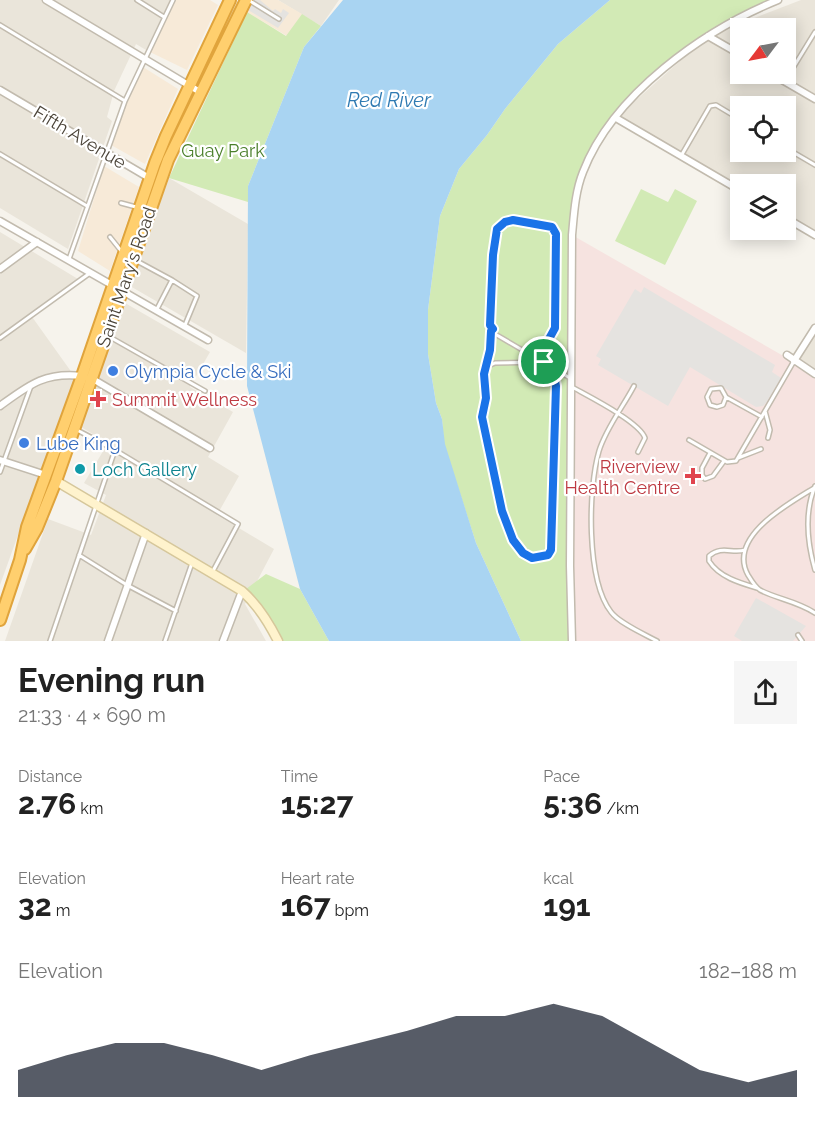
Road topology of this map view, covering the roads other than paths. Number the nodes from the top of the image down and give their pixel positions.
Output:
1 (46, 0) edge
2 (137, 0) edge
3 (172, 0) edge
4 (230, 0) edge
5 (778, 0) edge
6 (245, 2) edge
7 (164, 17) junction
8 (279, 19) dead end
9 (0, 25) edge
10 (815, 32) edge
11 (708, 36) junction
12 (730, 49) edge
13 (144, 59) junction
14 (796, 63) edge
15 (790, 84) edge
16 (195, 89) junction
17 (0, 90) edge
18 (815, 99) edge
19 (125, 101) junction
20 (730, 113) edge
21 (616, 118) junction
22 (106, 152) junction
23 (0, 154) edge
24 (796, 154) edge
25 (681, 156) junction
26 (815, 165) edge
27 (155, 181) junction
28 (730, 185) edge
29 (93, 189) junction
30 (100, 192) dead end
31 (121, 203) dead end
32 (87, 206) junction
33 (141, 207) junction
34 (0, 220) edge
35 (796, 224) edge
36 (815, 235) edge
37 (110, 237) dead end
38 (37, 242) junction
39 (129, 256) junction
40 (68, 261) junction
41 (0, 269) edge
42 (90, 273) junction
43 (172, 280) junction
44 (117, 288) junction
45 (156, 310) junction
46 (184, 326) junction
47 (815, 328) edge
48 (493, 329) junction
49 (107, 335) junction
50 (0, 338) edge
51 (207, 340) dead end
52 (787, 355) dead end
53 (794, 361) junction
54 (544, 362) junction
55 (536, 363) junction
56 (486, 367) junction
57 (815, 374) edge
58 (86, 377) junction
59 (572, 379) junction
60 (32, 383) junction
61 (634, 386) dead end
62 (572, 387) junction
63 (205, 391) dead end
64 (726, 397) junction
65 (0, 406) edge
66 (765, 411) junction
67 (619, 413) junction
68 (762, 417) junction
69 (73, 428) junction
70 (768, 438) dead end
71 (689, 440) dead end
72 (210, 448) dead end
73 (761, 449) dead end
74 (115, 450) junction
75 (638, 452) dead end
76 (710, 453) junction
77 (738, 458) junction
78 (2, 461) edge
79 (724, 461) junction
80 (0, 472) edge
81 (51, 478) junction
82 (814, 488) edge
83 (97, 504) junction
84 (146, 533) junction
85 (745, 550) junction
86 (79, 555) junction
87 (193, 561) junction
88 (815, 570) edge
89 (212, 572) junction
90 (128, 585) junction
91 (759, 589) junction
92 (242, 591) junction
93 (176, 611) junction
94 (815, 614) edge
95 (0, 620) edge
96 (798, 635) dead end
97 (50, 641) edge
98 (108, 641) edge
99 (165, 641) edge
100 (223, 641) edge
101 (278, 641) edge
102 (572, 641) edge
103 (657, 641) edge
104 (802, 641) edge

1 - 13 street
2 - 7 lane
3 - 7 lane
4 - 6 street
4 - 16 highway, Saint Mary's Road
5 - 11 street
6 - 8 lane
6 - 16 highway, Saint Mary's Road
7 - 13 lane
9 - 19 lane
10 - 14 lane
11 - 12 street
11 - 21 street
13 - 16 street
13 - 19 lane
15 - 18 street
16 - 27 highway, Saint Mary's Road
17 - 22 street, Fifth Avenue
19 - 22 lane
20 - 25 lane
21 - 25 street
21 - 59 street
22 - 27 street, Fifth Avenue
22 - 29 lane
23 - 32 lane
24 - 26 lane
25 - 28 street
27 - 33 highway, Saint Mary's Road
27 - 39 highway, Saint Mary's Road
29 - 30 lane
29 - 32 lane
31 - 33 lane
32 - 40 lane
33 - 39 highway, Saint Mary's Road
34 - 38 street
35 - 36 street
37 - 39 lane
38 - 40 street
38 - 41 street
39 - 43 lane
39 - 44 highway, Saint Mary's Road
40 - 42 street
42 - 44 street
42 - 50 lane
43 - 45 lane
43 - 46 lane
44 - 45 street
44 - 49 highway, Saint Mary's Road
44 - 58 highway, Saint Mary's Road
45 - 46 street
46 - 51 street
47 - 53 street
48 - 54 lane
48 - 54 lane
48 - 56 lane
49 - 58 highway, Saint Mary's Road
49 - 63 lane
52 - 53 street
53 - 57 street
53 - 66 lane
54 - 55 lane
54 - 59 lane
55 - 56 lane
55 - 56 lane
58 - 60 street
58 - 69 highway, Saint Mary's Road
58 - 72 street
58 - 81 highway, Saint Mary's Road
59 - 62 street
60 - 65 street
60 - 78 lane
61 - 67 lane
62 - 67 lane
62 - 102 street
64 - 64 lane
64 - 68 lane
66 - 68 lane
66 - 70 lane
67 - 75 lane
67 - 103 lane
68 - 77 lane
69 - 74 lane
69 - 81 highway, Saint Mary's Road
71 - 76 lane
73 - 77 lane
74 - 83 lane
74 - 89 lane
76 - 79 lane
76 - 79 lane
77 - 79 lane
78 - 80 lane
78 - 81 street
81 - 83 street
81 - 95 highway, Saint Mary's Road
82 - 85 lane
82 - 88 lane
83 - 84 street
83 - 86 lane
84 - 87 street
84 - 90 street
85 - 91 lane
85 - 91 lane
86 - 90 lane
86 - 97 lane
87 - 89 street
87 - 93 lane
89 - 92 street
90 - 93 lane
90 - 98 street
91 - 94 lane
92 - 100 street
92 - 101 street
93 - 99 lane
96 - 104 lane

